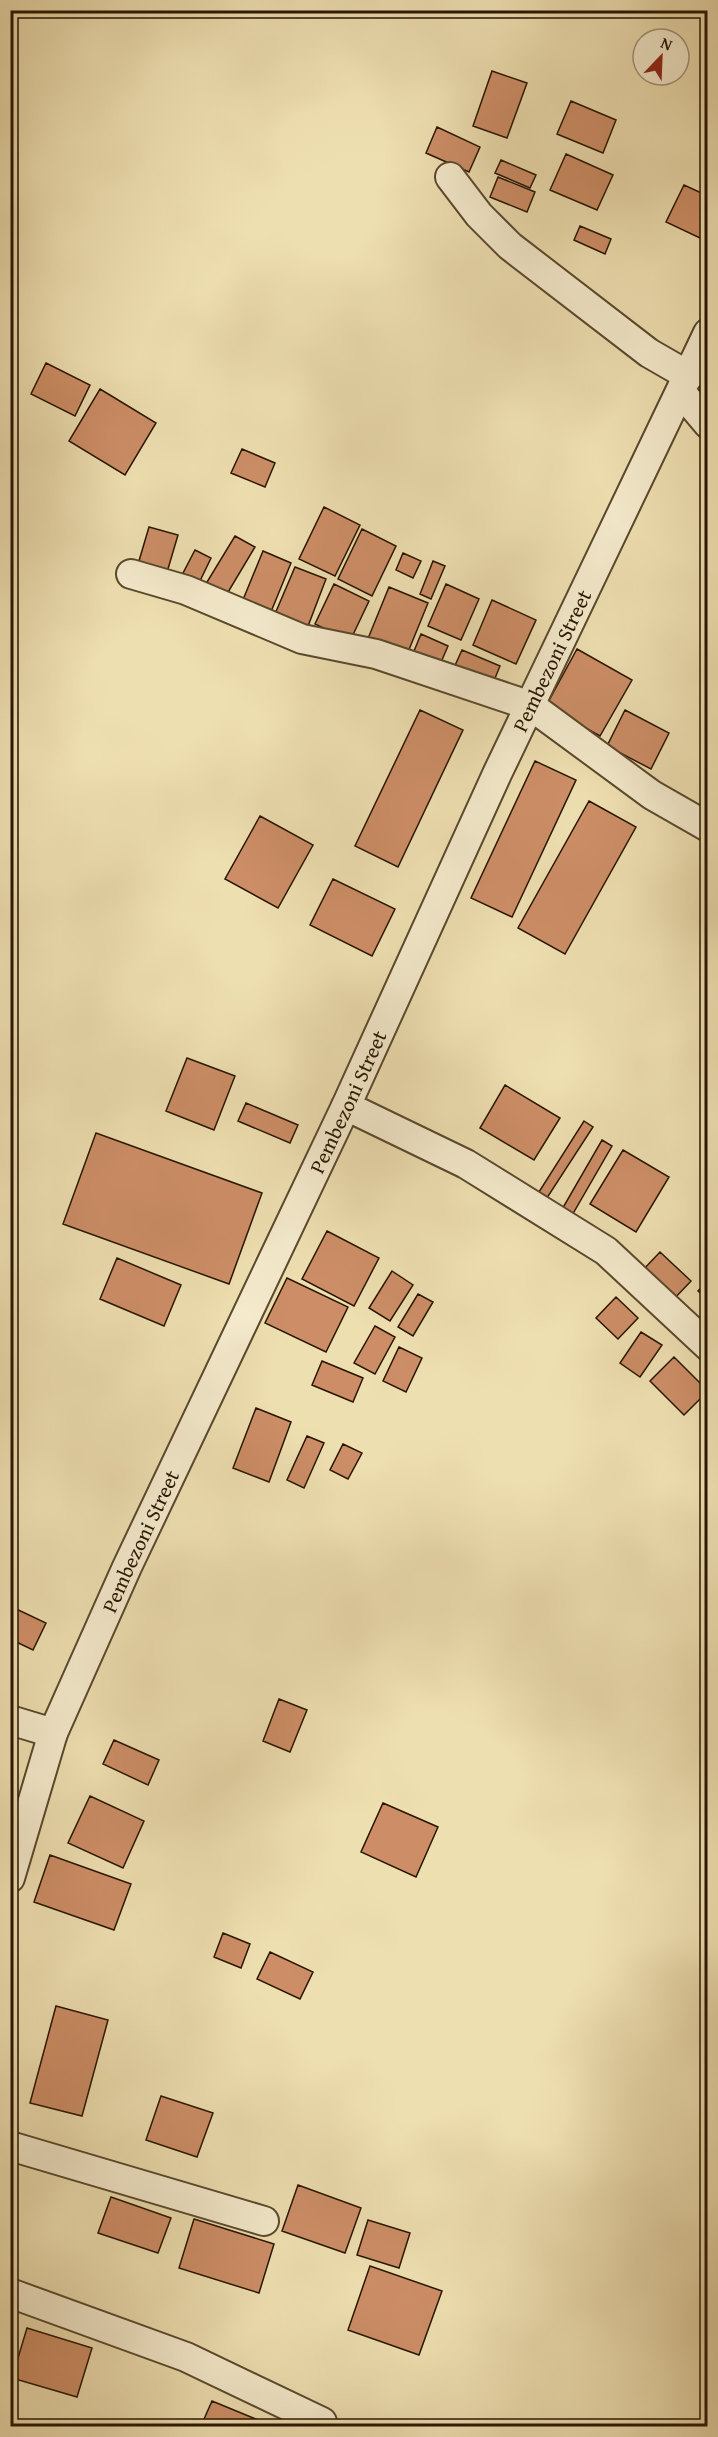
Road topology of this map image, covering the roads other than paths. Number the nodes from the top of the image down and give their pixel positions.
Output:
1 (450, 177) dead end
2 (708, 333) edge
3 (685, 384) junction
4 (708, 424) edge
5 (131, 574) dead end
6 (531, 706) junction
7 (708, 827) edge
8 (346, 1106) junction
9 (708, 1346) edge
10 (10, 1720) edge
11 (52, 1733) junction
12 (10, 1878) edge
13 (10, 2146) edge
14 (264, 2221) dead end
15 (10, 2293) edge
16 (322, 2422) dead end

1 - 3 street
2 - 3 street, Pembezoni Street
3 - 4 street
3 - 6 street, Pembezoni Street
5 - 6 street
6 - 7 street
6 - 8 street, Pembezoni Street
8 - 9 street
8 - 11 street, Pembezoni Street
10 - 11 street
11 - 12 street, Pembezoni Street
13 - 14 street
15 - 16 street

